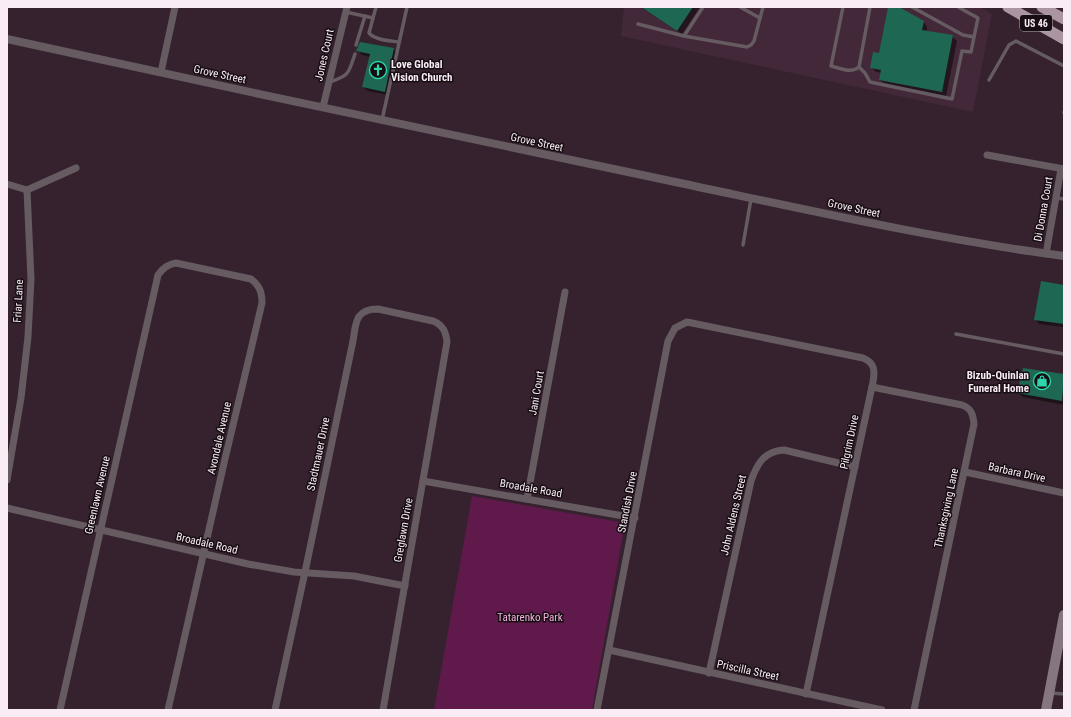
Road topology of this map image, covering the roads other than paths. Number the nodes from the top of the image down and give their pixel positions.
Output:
1 (175, 7) edge
2 (376, 7) edge
3 (407, 7) edge
4 (703, 7) edge
5 (740, 7) edge
6 (763, 7) edge
7 (843, 7) edge
8 (870, 7) edge
9 (912, 7) edge
10 (958, 7) edge
11 (1008, 7) edge
12 (1042, 7) edge
13 (346, 9) edge
14 (365, 16) junction
15 (373, 18) junction
16 (760, 18) junction
17 (1064, 19) edge
18 (638, 24) dead end
19 (684, 36) junction
20 (974, 37) junction
21 (7, 39) edge
22 (1064, 39) edge
23 (399, 42) junction
24 (356, 45) dead end
25 (355, 54) dead end
26 (1064, 66) edge
27 (859, 67) junction
28 (161, 72) junction
29 (989, 80) dead end
30 (329, 82) junction
31 (323, 107) junction
32 (382, 120) junction
33 (987, 155) dead end
34 (76, 168) dead end
35 (1063, 169) edge
36 (7, 184) edge
37 (27, 190) junction
38 (751, 198) junction
39 (1060, 198) edge
40 (743, 245) dead end
41 (1046, 254) junction
42 (1064, 256) edge
43 (156, 284) joint
44 (566, 292) dead end
45 (704, 325) joint
46 (956, 334) dead end
47 (445, 353) joint
48 (1064, 354) edge
49 (872, 387) junction
50 (855, 467) junction
51 (965, 472) junction
52 (7, 480) edge
53 (423, 481) junction
54 (1064, 493) edge
55 (527, 499) junction
56 (7, 508) edge
57 (635, 518) junction
58 (100, 530) junction
59 (204, 554) junction
60 (305, 572) junction
61 (405, 586) junction
62 (1064, 615) edge
63 (609, 650) junction
64 (709, 673) junction
65 (1050, 693) junction
66 (806, 694) junction
67 (1064, 694) edge
68 (60, 710) edge
69 (168, 710) edge
70 (275, 710) edge
71 (383, 710) edge
72 (597, 710) edge
73 (882, 710) edge
74 (914, 710) edge
75 (1046, 710) edge

1 - 28 street
2 - 15 lane
3 - 23 lane
4 - 19 lane
5 - 16 lane
6 - 16 lane
7 - 27 lane
8 - 27 lane
9 - 20 lane
10 - 20 lane
11 - 22 highway, US 46
12 - 17 highway, US 46
13 - 14 lane
13 - 30 street, Jones Court
14 - 15 lane
14 - 24 lane
15 - 23 lane
16 - 19 lane
18 - 19 lane
20 - 27 lane
21 - 28 street, Grove Street
23 - 32 lane
25 - 30 lane
26 - 29 lane
28 - 31 street, Grove Street
30 - 31 street, Jones Court
31 - 32 street, Grove Street
32 - 38 street, Grove Street
33 - 35 street, Di Donna Court
34 - 37 street
35 - 39 street, Di Donna Court
36 - 37 street
37 - 52 street, Friar Lane
38 - 40 lane
38 - 41 street, Grove Street
39 - 41 street, Di Donna Court
41 - 42 street, Grove Street
43 - 58 street, Greenlawn Avenue
43 - 59 street, Avondale Avenue
44 - 55 street, Jani Court
45 - 49 street, Pilgrim Drive
45 - 57 street, Standish Drive
46 - 48 lane
47 - 53 street, Greglawn Drive
47 - 60 street, Stadtmauer Drive
49 - 50 street, Pilgrim Drive
49 - 51 street, Thanksgiving Lane
50 - 64 street, John Aldens Street
50 - 66 street, Pilgrim Drive
51 - 54 street, Barbara Drive
51 - 74 street, Thanksgiving Lane
53 - 55 street, Broadale Road
53 - 61 street, Greglawn Drive
55 - 57 street, Broadale Road
56 - 58 street, Broadale Road
57 - 63 street, Standish Drive
58 - 59 street, Broadale Road
58 - 68 street, Greenlawn Avenue
59 - 60 street, Broadale Road
59 - 69 street, Avondale Avenue
60 - 61 street, Broadale Road
60 - 70 street, Stadtmauer Drive
61 - 71 street, Greglawn Drive
62 - 65 main road
63 - 64 street, Priscilla Street
63 - 72 street, Standish Drive
64 - 66 street, Priscilla Street
65 - 67 lane
65 - 75 main road
66 - 73 street, Priscilla Street

